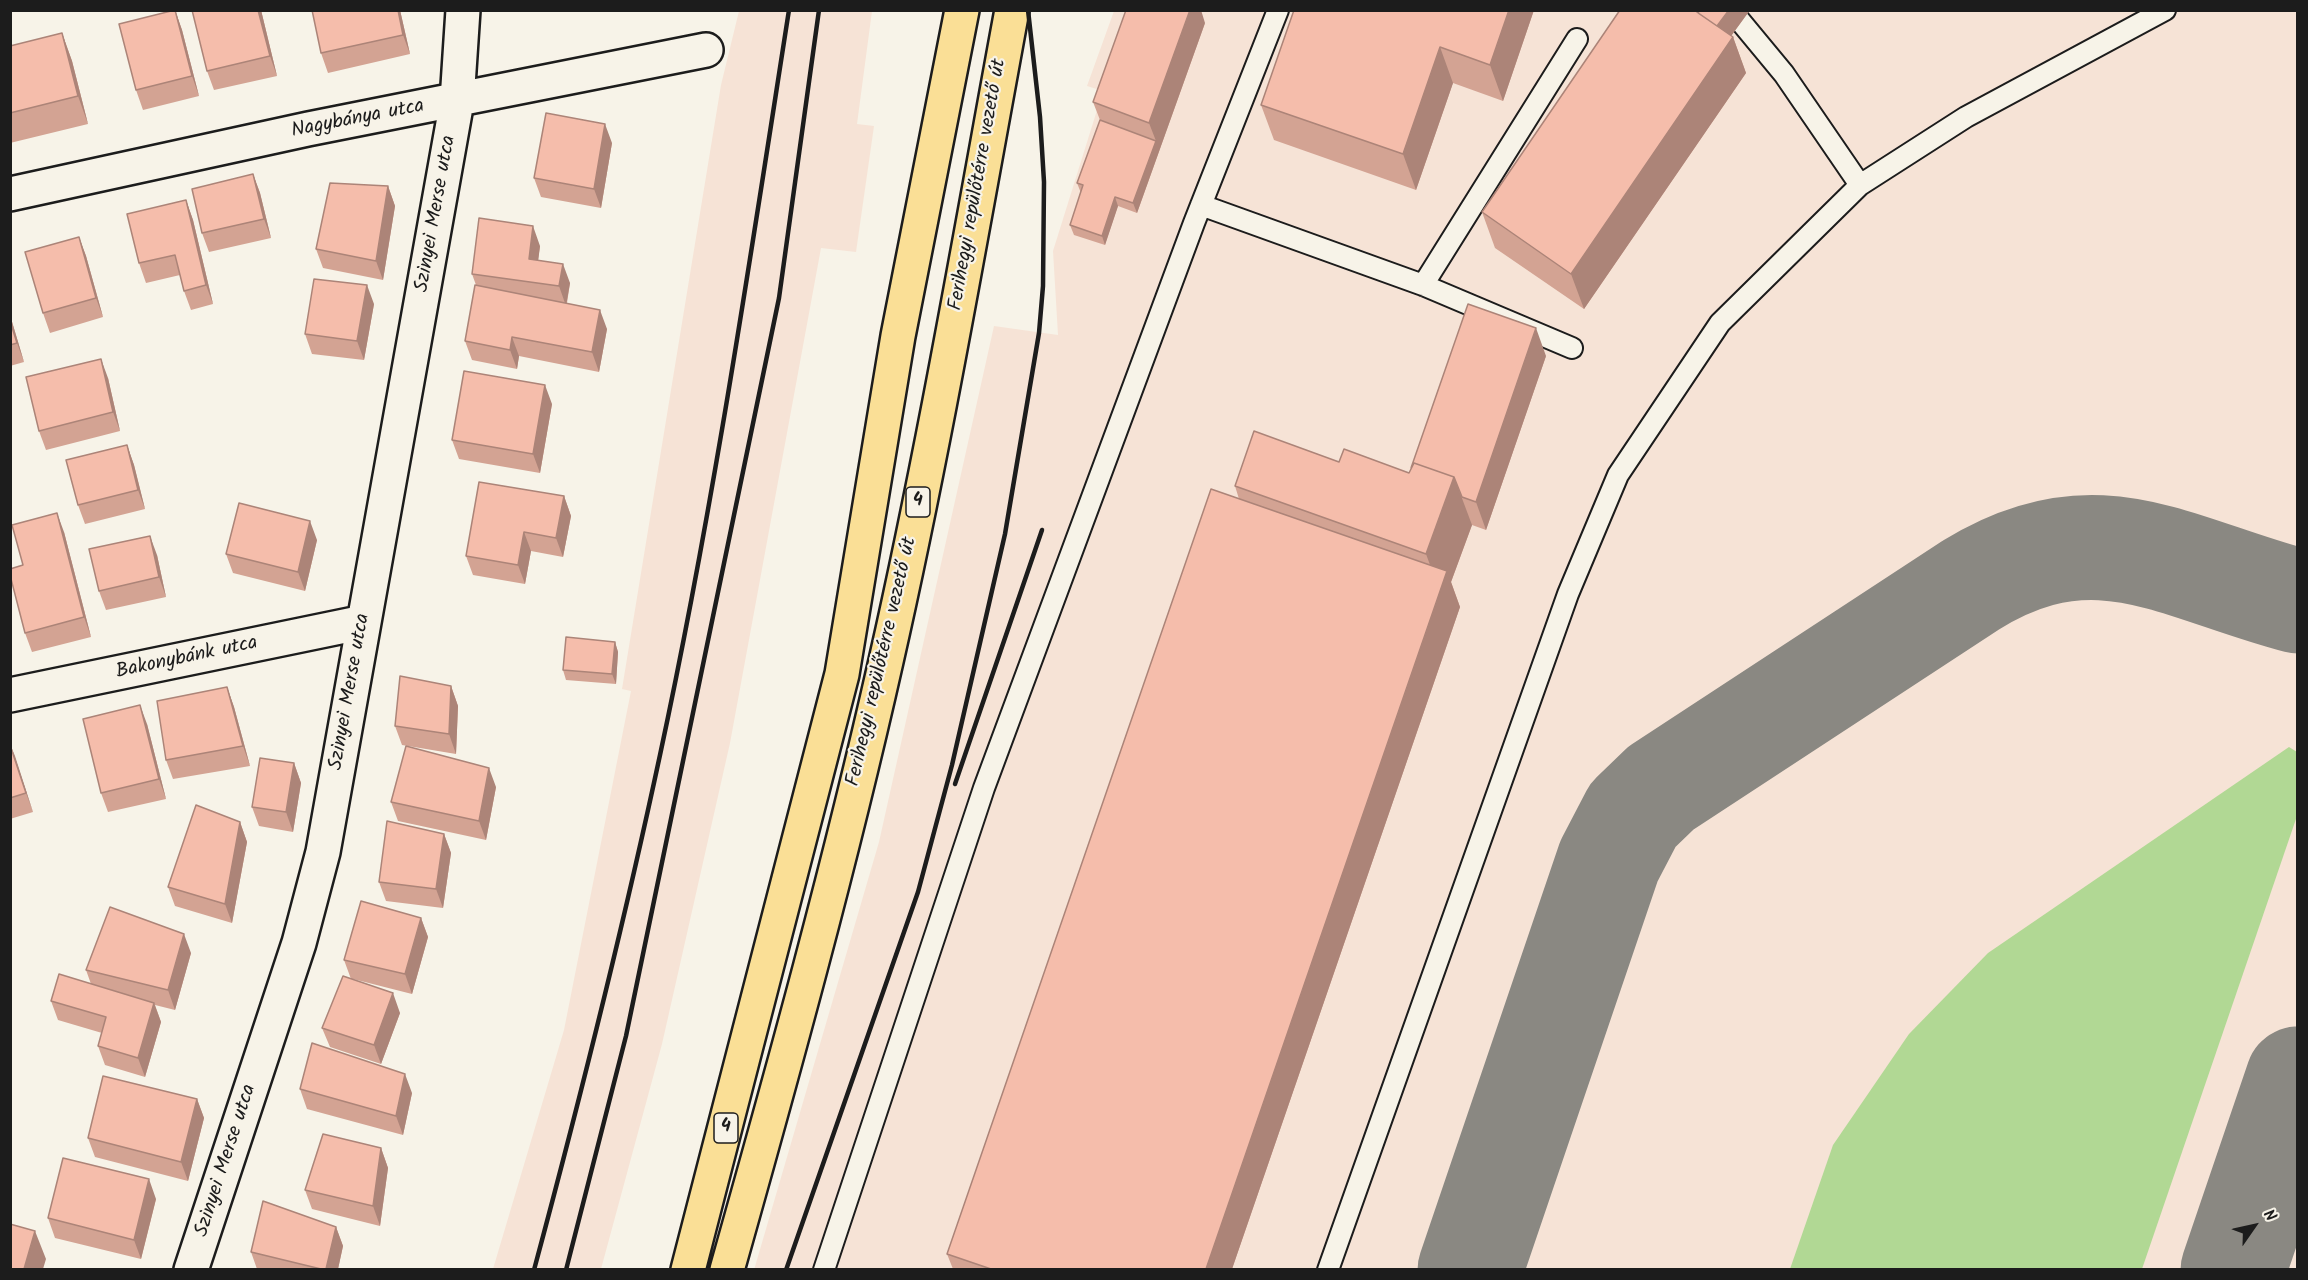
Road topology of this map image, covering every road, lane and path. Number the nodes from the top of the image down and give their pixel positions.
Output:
1 (463, 10) edge
2 (962, 10) edge
3 (1012, 10) edge
4 (1278, 10) edge
5 (1731, 10) edge
6 (2165, 10) edge
7 (1577, 39) dead end
8 (706, 50) dead end
9 (457, 101) junction
10 (1860, 185) junction
11 (10, 194) edge
12 (1201, 205) junction
13 (1423, 285) junction
14 (1480, 309) junction
15 (1471, 331) edge
16 (1572, 348) dead end
17 (364, 622) junction
18 (10, 695) edge
19 (191, 1269) edge
20 (688, 1269) edge
21 (727, 1269) edge
22 (824, 1269) edge
23 (1328, 1269) edge

1 - 9 street, Szinyei Merse utca
2 - 20 main road, Ferihegyi repülőtérre vezető út / 4
3 - 21 main road, Ferihegyi repülőtérre vezető út / 4
4 - 12 lane
5 - 10 lane
6 - 10 lane
7 - 13 lane
8 - 9 street, Nagybánya utca
9 - 11 street, Nagybánya utca
9 - 17 street, Szinyei Merse utca
10 - 23 lane
12 - 13 lane
12 - 22 lane
13 - 14 lane
14 - 15 lane
14 - 16 lane
17 - 18 street, Bakonybánk utca
17 - 19 street, Szinyei Merse utca

